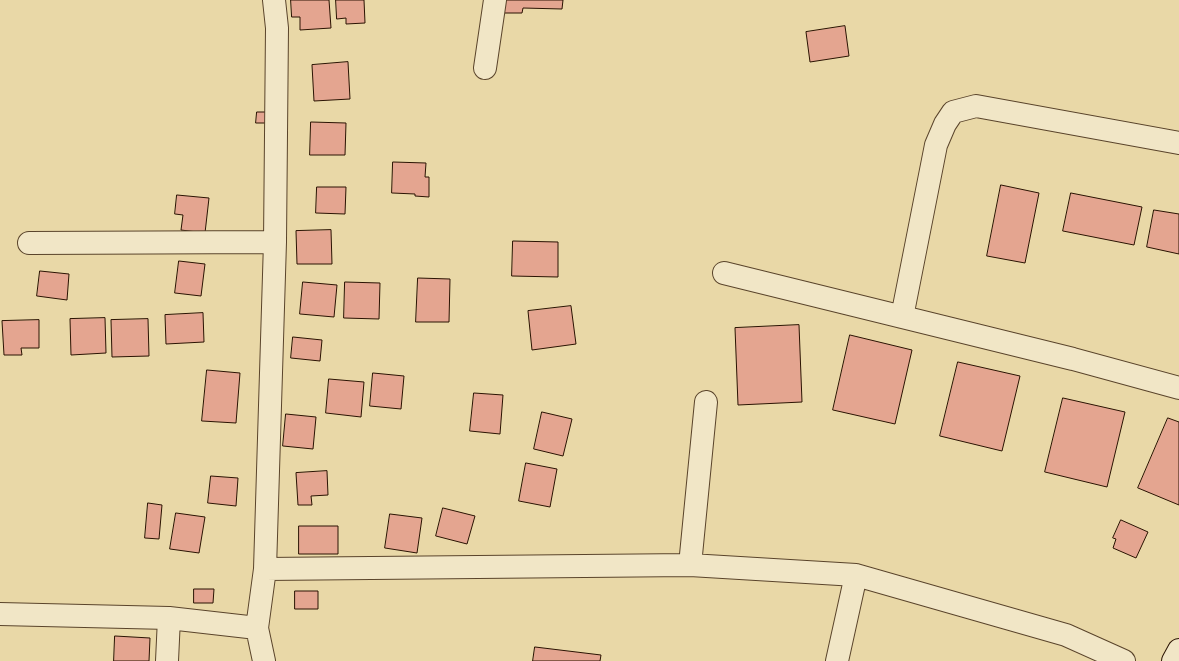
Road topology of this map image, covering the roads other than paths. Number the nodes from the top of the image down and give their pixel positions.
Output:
1 (274, 0) edge
2 (495, 0) edge
3 (485, 68) dead end
4 (1179, 143) edge
5 (275, 242) junction
6 (29, 243) dead end
7 (724, 273) dead end
8 (902, 317) junction
9 (1179, 388) edge
10 (706, 402) dead end
11 (690, 565) junction
12 (265, 569) junction
13 (856, 575) junction
14 (0, 614) edge
15 (169, 618) junction
16 (257, 628) junction
17 (1179, 650) edge
18 (167, 661) edge
19 (264, 661) edge
20 (837, 661) edge
21 (1124, 661) edge
22 (1173, 661) edge

1 - 5 street
2 - 3 street
4 - 8 street
5 - 6 street
5 - 12 street
7 - 8 street
8 - 9 street
10 - 11 street
11 - 12 street
11 - 13 street
12 - 16 street
13 - 20 street
13 - 21 street
14 - 15 street
15 - 16 street
15 - 18 street
16 - 19 street
17 - 22 street

